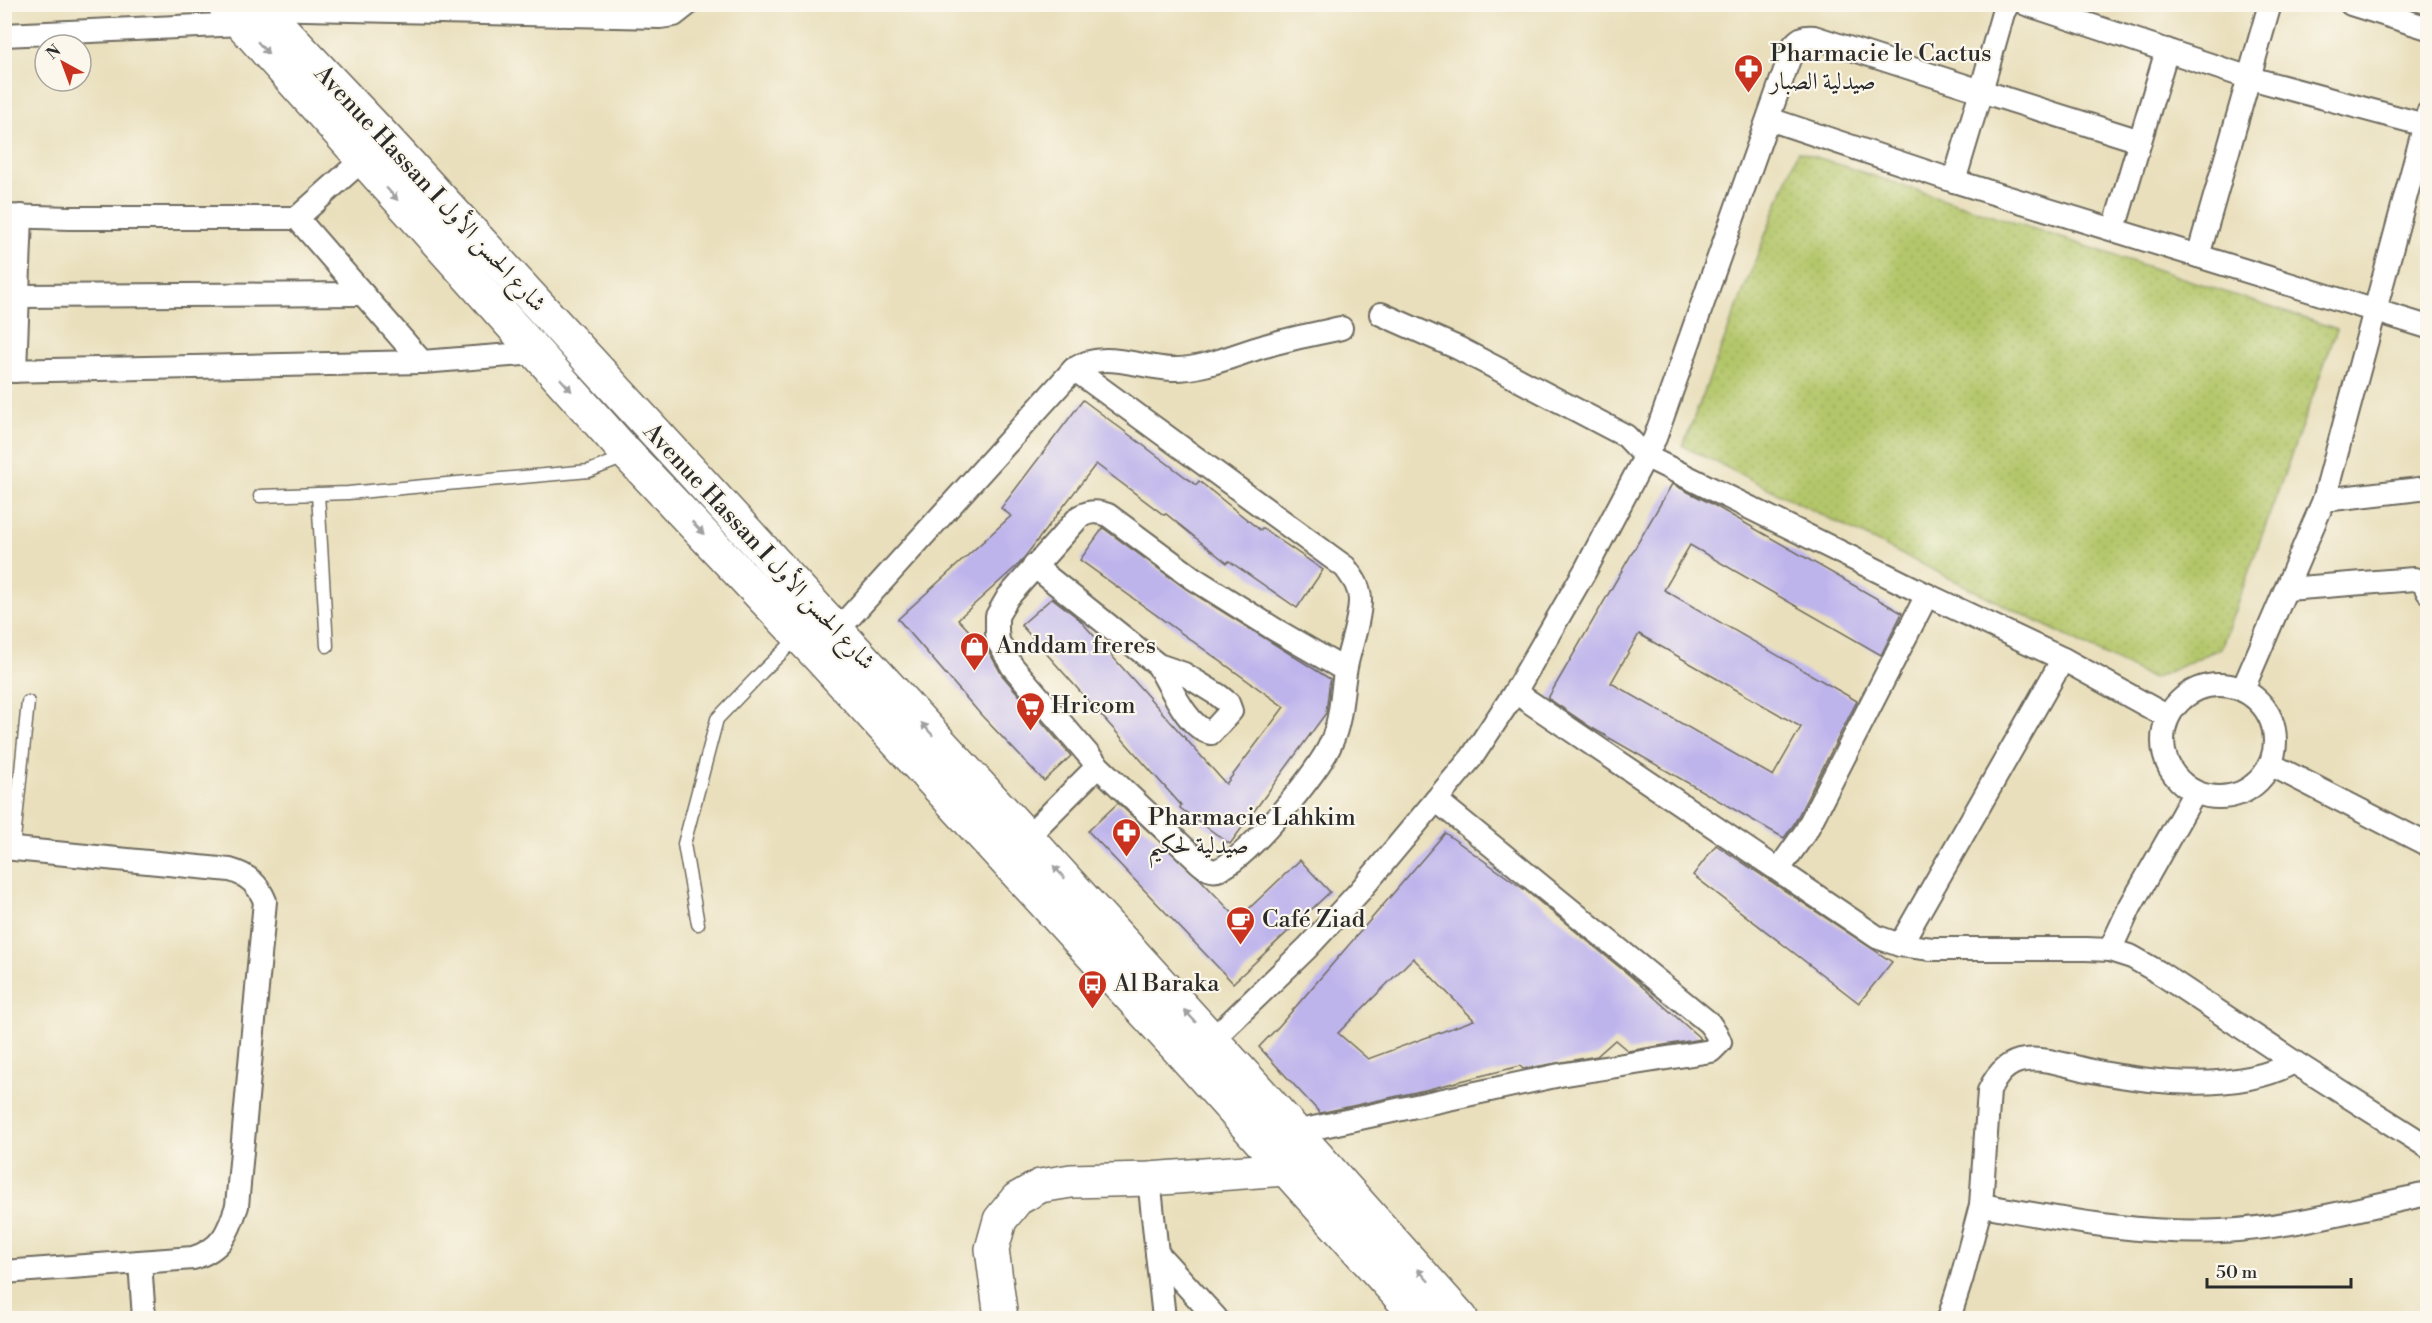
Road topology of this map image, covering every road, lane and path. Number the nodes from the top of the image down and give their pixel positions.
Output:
1 (688, 4) edge
2 (2008, 4) edge
3 (2026, 4) edge
4 (2270, 4) edge
5 (2351, 4) edge
6 (246, 10) edge
7 (2427, 28) edge
8 (4, 35) edge
9 (2167, 50) junction
10 (2250, 78) junction
11 (1981, 91) junction
12 (1769, 118) junction
13 (2426, 119) edge
14 (2140, 141) junction
15 (362, 160) junction
16 (1954, 181) junction
17 (13, 216) edge
18 (297, 218) junction
19 (2114, 229) junction
20 (2198, 256) junction
21 (363, 294) junction
22 (18, 296) junction
23 (2376, 311) junction
24 (1381, 314) dead end
25 (2427, 327) edge
26 (1341, 328) dead end
27 (537, 352) junction
28 (422, 362) junction
29 (1074, 369) junction
30 (10, 371) edge
31 (629, 456) junction
32 (1645, 456) junction
33 (2427, 488) edge
34 (318, 494) junction
35 (260, 496) dead end
36 (2324, 501) junction
37 (1034, 566) junction
38 (2287, 589) junction
39 (2427, 592) edge
40 (1927, 596) junction
41 (837, 631) junction
42 (799, 636) junction
43 (327, 646) dead end
44 (2062, 660) junction
45 (1158, 665) dead end
46 (1345, 670) junction
47 (2243, 689) junction
48 (1515, 692) junction
49 (28, 702) dead end
50 (2168, 717) junction
51 (2270, 764) junction
52 (1098, 766) junction
53 (2195, 792) junction
54 (1436, 800) junction
55 (1027, 837) junction
56 (2427, 845) edge
57 (9, 848) edge
58 (1779, 869) junction
59 (698, 924) dead end
60 (1900, 945) junction
61 (2110, 950) junction
62 (1212, 1040) junction
63 (2294, 1062) junction
64 (1295, 1132) junction
65 (2427, 1148) edge
66 (1286, 1169) junction
67 (1149, 1179) junction
68 (2427, 1194) edge
69 (1981, 1205) junction
70 (1157, 1254) junction
71 (140, 1262) junction
72 (4, 1272) edge
73 (144, 1318) edge
74 (1001, 1318) edge
75 (1164, 1318) edge
76 (1216, 1318) edge
77 (1419, 1318) edge
78 (1461, 1318) edge
79 (1949, 1318) edge

1 - 6 street
2 - 11 street
3 - 9 street
4 - 10 street
5 - 7 street
6 - 8 street
6 -> 15 main road
6 - 41 main road, Avenue Hassan I شارع الحسن الأول
9 - 10 street
9 - 14 street
10 - 13 street
10 - 20 street
11 - 12 street
11 - 14 street
11 - 16 street
12 - 16 street
12 - 32 street
13 - 23 street
14 - 19 street
15 - 18 street
15 -> 27 main road
16 - 19 street
17 - 18 street
17 - 22 street
18 - 21 street
19 - 20 street
20 - 23 street
21 - 22 street
21 - 28 street
22 - 30 street
23 - 25 street
23 - 36 street
24 - 32 street
26 - 29 street
27 - 28 street
27 -> 31 main road
28 - 30 street
29 - 41 street
29 - 46 street
31 - 34 lane
31 -> 42 main road
32 - 40 street
32 - 48 street
33 - 36 street
34 - 35 lane
34 - 43 lane
36 - 38 street
37 - 45 street
37 - 46 street
37 - 52 street
38 - 39 street
38 - 47 street
40 - 44 street
40 - 58 street
55 -> 41 main road, Avenue Hassan I شارع الحسن الأول
42 - 59 lane
42 - 66 main road
44 - 50 street
44 - 60 street
46 - 52 street
47 - 50 street
47 - 51 street
48 - 54 street
48 - 58 street
49 - 57 lane
50 - 53 street
51 - 53 street
51 - 56 street
52 - 55 street
53 - 61 street
54 - 62 street
54 - 64 street
62 -> 55 main road, Avenue Hassan I شارع الحسن الأول
57 - 71 street
58 - 60 street
60 - 61 street
61 - 63 street
62 - 64 main road, Avenue Hassan I شارع الحسن الأول
63 - 65 street
63 - 69 street
78 -> 64 main road, Avenue Hassan I شارع الحسن الأول
66 - 67 main road
66 - 77 main road
67 - 70 street
67 - 74 main road
68 - 69 street
69 - 79 street
70 - 75 street
70 - 76 street
71 - 72 street
71 - 73 street

